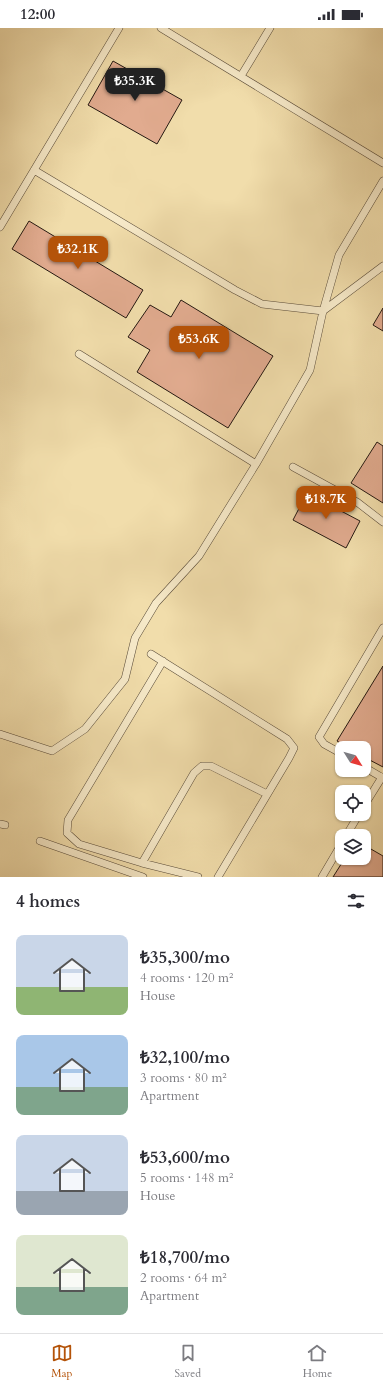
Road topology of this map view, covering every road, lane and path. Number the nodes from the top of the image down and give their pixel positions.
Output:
1 (119, 28) edge
2 (161, 28) edge
3 (270, 28) edge
4 (241, 76) junction
5 (383, 163) edge
6 (34, 170) junction
7 (383, 181) edge
8 (0, 227) edge
9 (383, 266) edge
10 (323, 311) junction
11 (79, 354) dead end
12 (256, 464) junction
13 (293, 467) dead end
14 (383, 522) edge
15 (383, 628) edge
16 (151, 654) dead end
17 (163, 661) junction
18 (0, 734) edge
19 (335, 750) edge
20 (371, 771) edge
21 (382, 777) edge
22 (267, 794) junction
23 (371, 795) edge
24 (40, 841) dead end
25 (335, 855) edge
26 (142, 863) junction
27 (143, 877) edge
28 (198, 877) edge
29 (218, 877) edge
30 (322, 877) edge

1 - 6 lane
2 - 4 lane
3 - 4 lane
4 - 5 lane
6 - 8 lane
6 - 10 lane
7 - 10 lane
9 - 10 lane
10 - 12 lane
11 - 12 lane
12 - 18 lane
13 - 14 lane
15 - 19 lane
16 - 17 lane
17 - 22 lane
17 - 26 lane
20 - 21 lane
21 - 23 lane
22 - 26 lane
22 - 29 lane
24 - 27 lane
25 - 30 lane
26 - 28 lane

